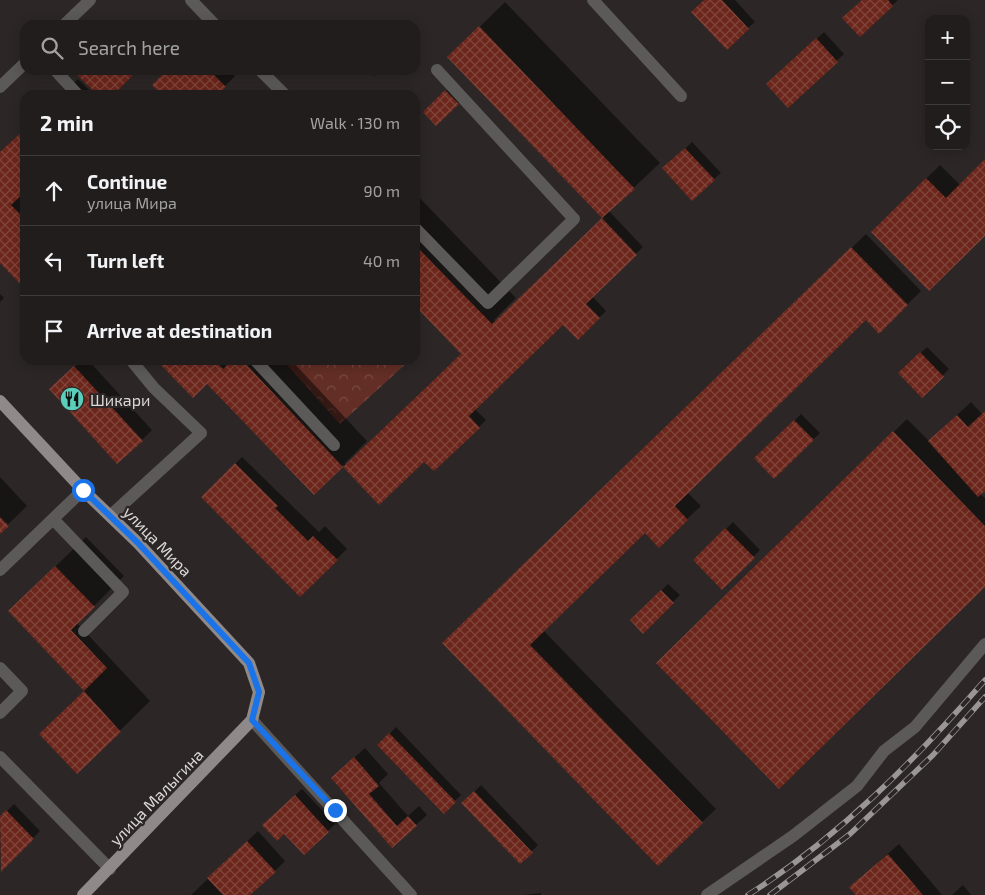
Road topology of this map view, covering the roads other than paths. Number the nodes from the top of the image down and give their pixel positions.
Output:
1 (90, 0) edge
2 (191, 0) edge
3 (593, 0) edge
4 (69, 20) edge
5 (210, 20) edge
6 (20, 68) edge
7 (437, 70) dead end
8 (59, 75) edge
9 (265, 75) edge
10 (0, 87) edge
11 (73, 90) edge
12 (280, 90) edge
13 (681, 96) dead end
14 (420, 233) edge
15 (135, 365) edge
16 (260, 365) edge
17 (0, 401) edge
18 (334, 445) dead end
19 (83, 490) junction
20 (110, 516) junction
21 (53, 519) junction
22 (0, 570) edge
23 (84, 631) dead end
24 (985, 644) edge
25 (0, 668) edge
26 (0, 713) edge
27 (252, 720) junction
28 (0, 757) edge
29 (110, 869) junction
30 (83, 895) edge
31 (411, 895) edge
32 (707, 895) edge

1 - 4 street
2 - 5 street
3 - 13 street
6 - 10 street
7 - 14 street
8 - 11 street
9 - 12 street
15 - 20 street
16 - 18 street
17 - 19 main road, улица Мира
19 - 20 main road, улица Мира
19 - 21 street
20 - 27 main road, улица Мира
21 - 22 street
21 - 23 street
24 - 32 street
25 - 26 street
27 - 29 main road, улица Малыгина
27 - 31 street
28 - 29 street
29 - 30 main road, улица Малыгина

